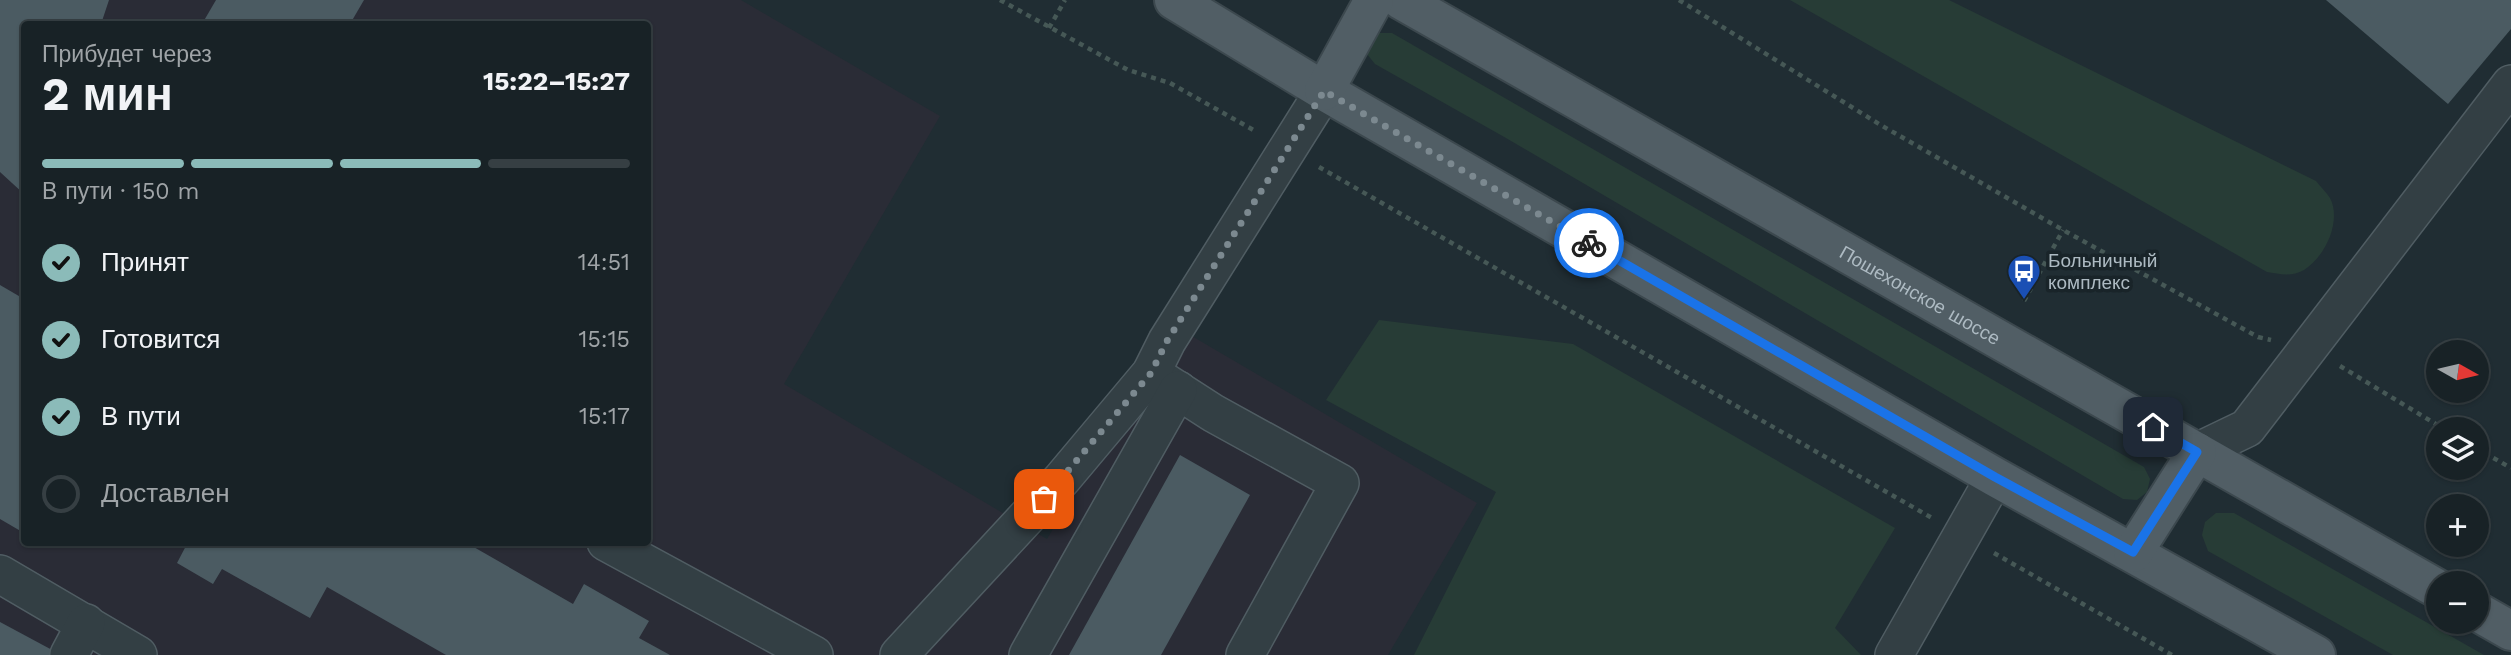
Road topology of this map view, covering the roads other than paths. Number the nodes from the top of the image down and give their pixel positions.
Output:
1 (1174, 0) edge
2 (1374, 0) edge
3 (1401, 0) edge
4 (2511, 84) edge
5 (1324, 91) junction
6 (1164, 382) junction
7 (2197, 452) junction
8 (1995, 477) junction
9 (613, 546) edge
10 (2133, 552) junction
11 (0, 574) edge
12 (2426, 582) edge
13 (2489, 618) edge
14 (86, 623) junction
15 (2511, 631) edge
16 (69, 655) edge
17 (138, 655) edge
18 (814, 655) edge
19 (899, 655) edge
20 (1028, 655) edge
21 (1245, 655) edge
22 (1894, 655) edge
23 (2316, 655) edge

1 - 5 main road
2 - 5 main road
3 - 7 main road, Пошехонское шоссе
4 - 7 lane
5 - 6 lane
5 - 8 main road
6 - 19 lane
6 - 20 lane
6 - 21 lane
7 - 10 main road
7 - 12 main road, Пошехонское шоссе
8 - 10 main road
8 - 22 lane
9 - 18 lane
10 - 23 main road
11 - 14 lane
13 - 15 main road
14 - 16 lane
14 - 17 lane

